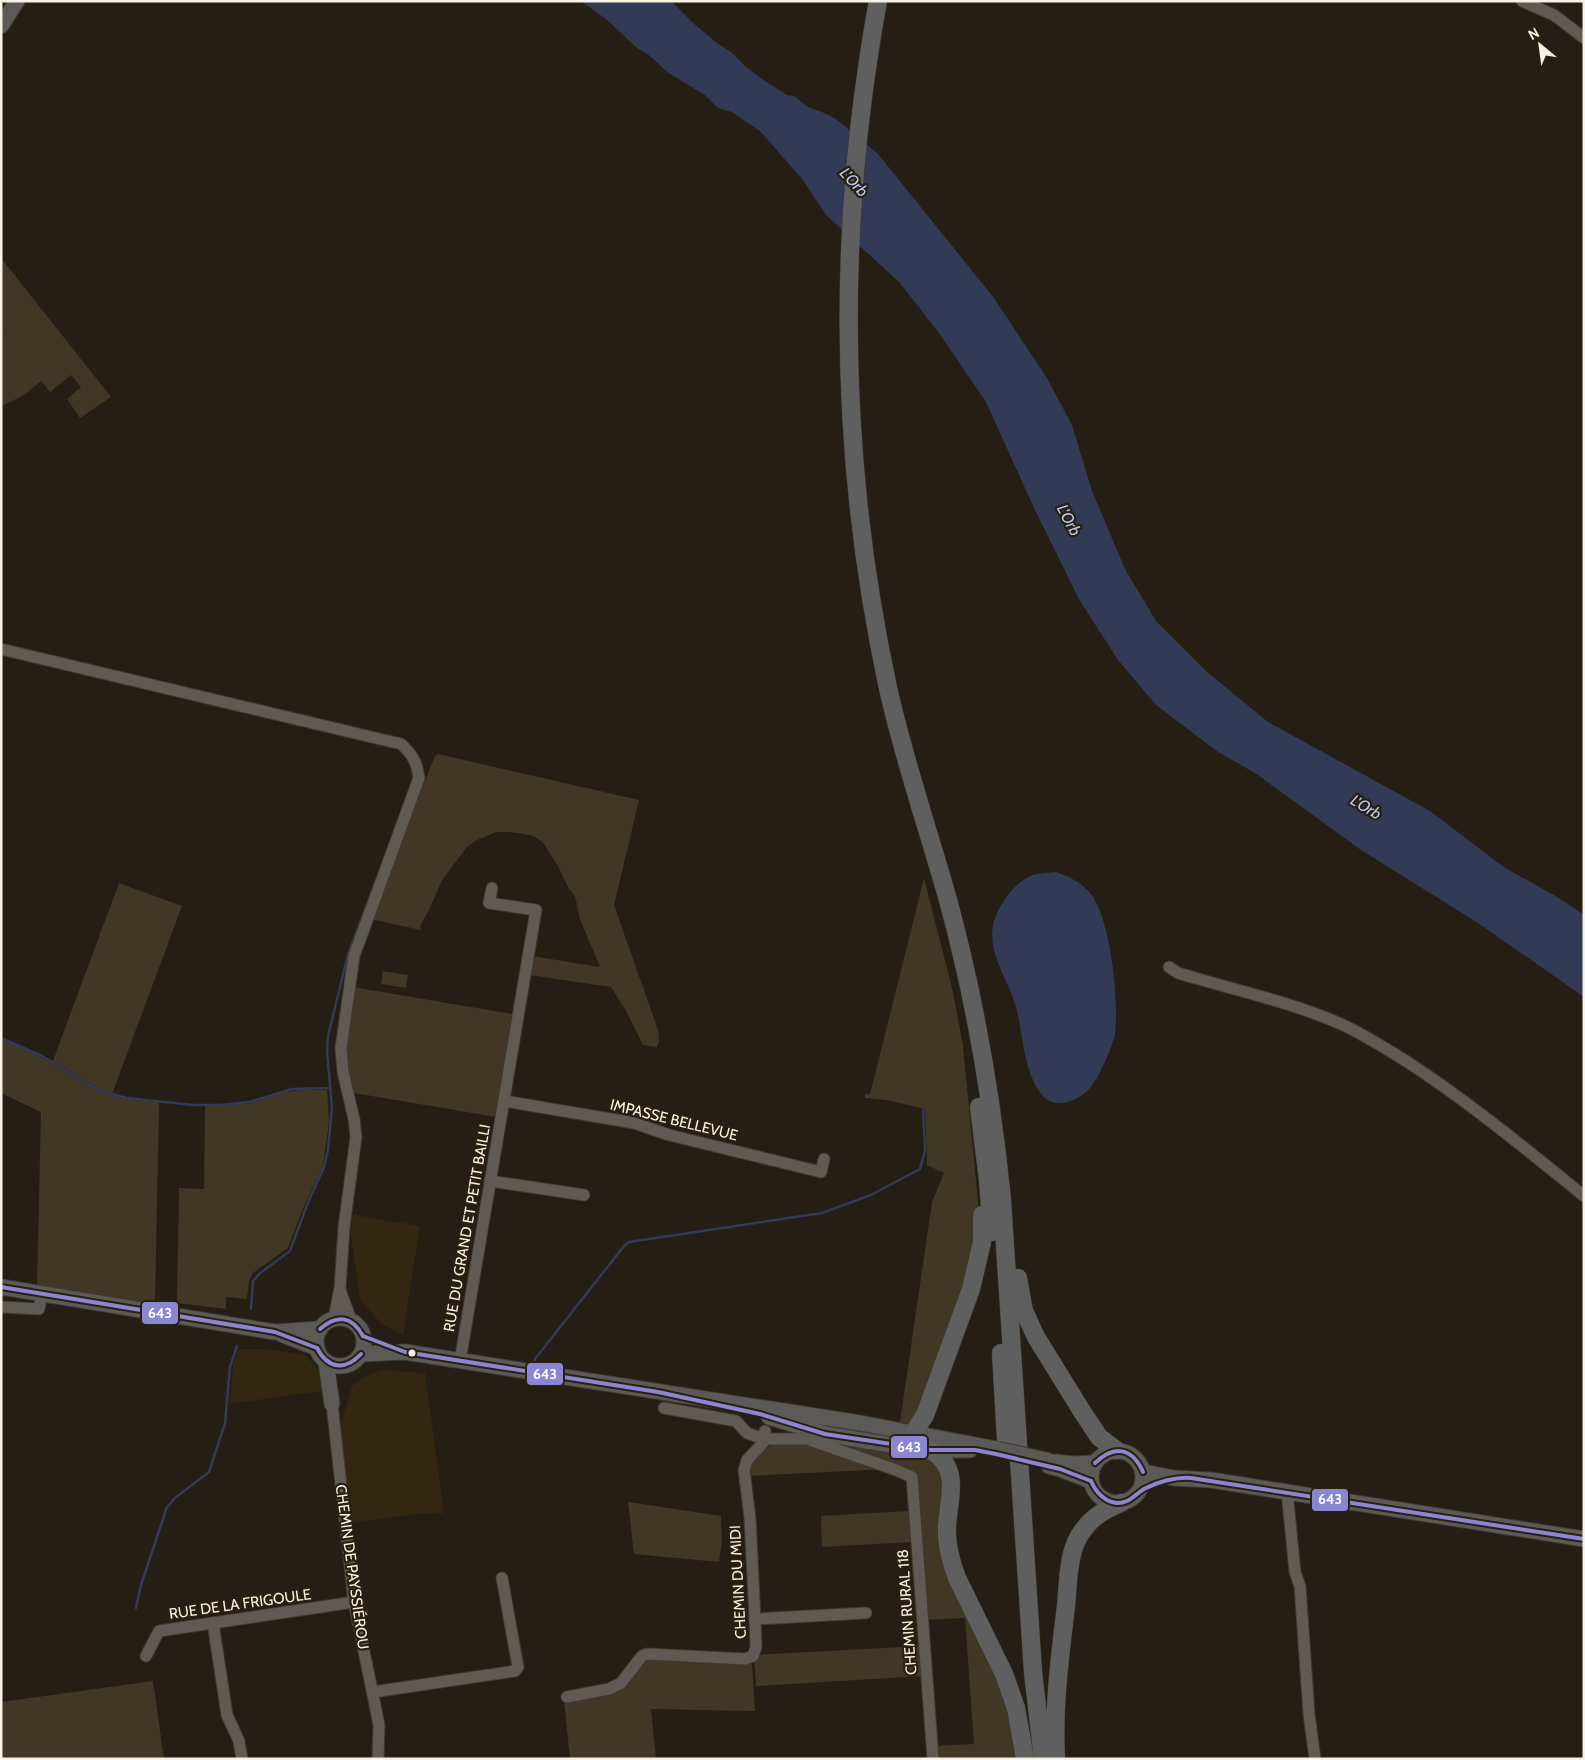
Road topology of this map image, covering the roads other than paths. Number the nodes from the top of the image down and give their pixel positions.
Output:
1 (16, 1) edge
2 (867, 1) edge
3 (878, 1) edge
4 (1522, 1) edge
5 (1, 26) edge
6 (1584, 38) edge
7 (858, 90) junction
8 (1, 648) edge
9 (492, 888) dead end
10 (1170, 967) dead end
11 (504, 1101) junction
12 (989, 1130) junction
13 (824, 1159) dead end
14 (490, 1180) junction
15 (584, 1194) dead end
16 (1584, 1196) edge
17 (1, 1287) edge
18 (340, 1288) junction
19 (42, 1293) junction
20 (1, 1307) edge
21 (334, 1319) junction
22 (350, 1320) junction
23 (320, 1329) junction
24 (275, 1332) junction
25 (363, 1336) junction
26 (317, 1348) junction
27 (405, 1352) junction
28 (361, 1354) junction
29 (460, 1361) junction
30 (326, 1362) junction
31 (344, 1366) junction
32 (658, 1392) junction
33 (332, 1404) junction
34 (664, 1408) dead end
35 (760, 1414) junction
36 (776, 1418) junction
37 (914, 1432) junction
38 (765, 1435) junction
39 (931, 1450) junction
40 (1116, 1450) junction
41 (996, 1451) junction
42 (1050, 1463) junction
43 (1095, 1463) junction
44 (1143, 1472) junction
45 (1174, 1478) junction
46 (1091, 1482) junction
47 (1287, 1492) junction
48 (1138, 1493) junction
49 (1121, 1503) junction
50 (1584, 1539) edge
51 (502, 1578) dead end
52 (354, 1602) junction
53 (866, 1613) dead end
54 (755, 1619) junction
55 (213, 1623) junction
56 (146, 1656) dead end
57 (373, 1692) junction
58 (567, 1697) dead end
59 (242, 1759) edge
60 (378, 1759) edge
61 (933, 1759) edge
62 (1026, 1759) edge
63 (1032, 1759) edge
64 (1043, 1759) edge
65 (1056, 1759) edge
66 (1315, 1759) edge

1 - 5 main road
2 - 7 highway
3 - 7 highway
4 - 6 street
7 - 12 highway
8 - 18 street
9 - 11 street, RUE DU GRAND ET PETIT BAILLI
10 - 16 street
11 - 13 street, IMPASSE BELLEVUE
11 - 14 street, RUE DU GRAND ET PETIT BAILLI
12 - 37 highway
12 - 40 highway
12 - 63 highway
12 - 64 highway
14 - 15 street
14 - 29 street, RUE DU GRAND ET PETIT BAILLI
17 - 19 main road
18 - 21 street
18 - 22 street
19 - 20 street
19 - 24 main road
21 - 22 main road
21 - 23 main road
22 - 25 main road
23 - 24 main road
23 - 26 main road
24 - 26 main road
25 - 27 main road
25 - 28 main road
26 - 30 main road
27 - 28 main road
27 - 29 main road
28 - 31 main road
29 - 32 main road
30 - 31 main road
30 - 33 main road, CHEMIN DE PAYSSIÉROU
31 - 33 main road, CHEMIN DE PAYSSIÉROU
32 - 35 main road
32 - 37 main road
33 - 52 street, CHEMIN DE PAYSSIÉROU
34 - 38 street
35 - 36 main road
35 - 38 street
36 - 38 street, CHEMIN DU MIDI
36 - 39 main road
37 - 41 main road
38 - 54 street, CHEMIN DU MIDI
38 - 61 street, CHEMIN RURAL 118
39 - 41 main road
39 - 62 highway
40 - 43 main road
40 - 44 main road
41 - 42 main road, bridge
42 - 43 main road
42 - 46 main road
43 - 46 main road
44 - 45 main road
44 - 48 main road
45 - 47 main road
45 - 48 main road
46 - 49 main road
47 - 50 main road
47 - 66 street
48 - 49 main road
49 - 65 highway
51 - 57 street
52 - 55 street, RUE DE LA FRIGOULE
52 - 57 street, CHEMIN DE PAYSSIÉROU
53 - 54 street
54 - 58 street, CHEMIN DU MIDI
55 - 56 street, RUE DE LA FRIGOULE
55 - 59 street
57 - 60 street, CHEMIN DE PAYSSIÉROU

